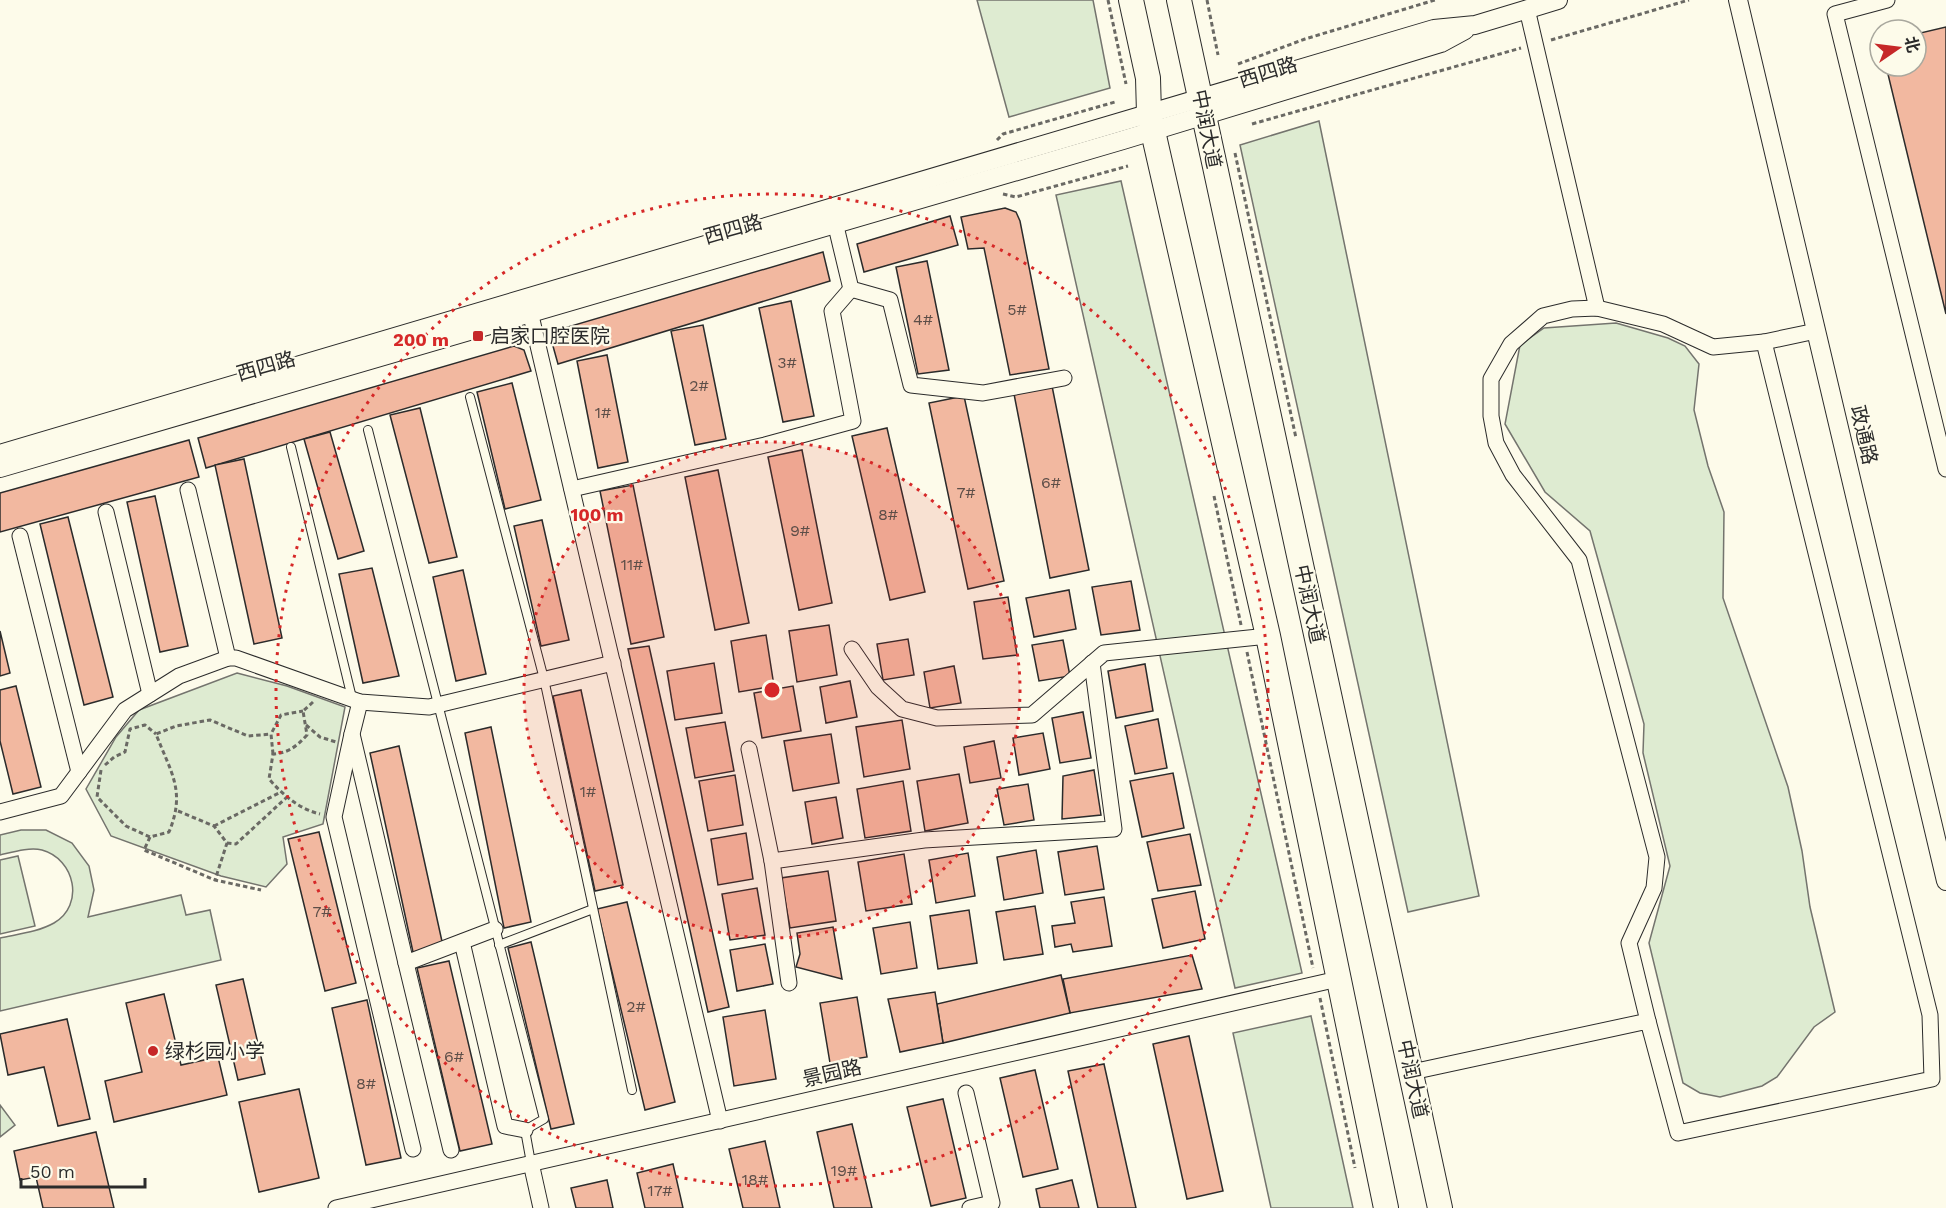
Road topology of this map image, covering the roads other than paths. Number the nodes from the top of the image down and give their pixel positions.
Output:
1 (1131, 0) edge
2 (1179, 0) edge
3 (1558, 0) edge
4 (1738, 0) edge
5 (1887, 0) edge
6 (1527, 9) junction
7 (1203, 107) junction
8 (1151, 122) junction
9 (833, 216) junction
10 (851, 289) junction
11 (528, 304) junction
12 (1597, 308) junction
13 (1816, 331) junction
14 (1764, 342) junction
15 (1064, 378) dead end
16 (470, 397) dead end
17 (368, 430) dead end
18 (291, 447) dead end
19 (0, 454) edge
20 (0, 468) edge
21 (1946, 469) edge
22 (572, 489) junction
23 (188, 490) dead end
24 (106, 512) dead end
25 (20, 536) dead end
26 (1268, 636) junction
27 (852, 649) dead end
28 (228, 658) junction
29 (613, 663) junction
30 (1092, 663) junction
31 (544, 679) junction
32 (150, 694) junction
33 (356, 701) junction
34 (439, 705) junction
35 (351, 740) junction
36 (749, 749) dead end
37 (79, 772) junction
38 (0, 812) edge
39 (772, 861) junction
40 (1946, 881) edge
41 (593, 909) junction
42 (495, 929) junction
43 (462, 942) junction
44 (499, 945) junction
45 (406, 963) junction
46 (1327, 981) junction
47 (789, 983) dead end
48 (1648, 1021) junction
49 (1412, 1072) junction
50 (632, 1090) dead end
51 (966, 1093) dead end
52 (720, 1120) junction
53 (525, 1130) junction
54 (413, 1149) dead end
55 (451, 1150) dead end
56 (531, 1163) junction
57 (336, 1208) edge
58 (541, 1208) edge
59 (970, 1208) edge
60 (1386, 1208) edge
61 (1440, 1208) edge

1 - 8 main road
2 - 7 main road, 中润大道
3 - 6 street, 西四路
4 - 13 street, 政通路
5 - 21 street
6 - 7 street, 西四路
6 - 12 street
7 - 8 street, 西四路
7 - 49 main road, 中润大道
8 - 9 street, 西四路
8 - 26 main road
9 - 10 street
9 - 11 street, 西四路
10 - 15 street
10 - 22 street
11 - 19 street, 西四路
11 - 20 street, 西四路
11 - 22 street
12 - 14 street
12 - 48 street
13 - 14 street
13 - 40 street, 政通路
14 - 48 street
16 - 31 lane
17 - 34 lane
18 - 33 lane
22 - 29 street
23 - 28 street
24 - 32 street
25 - 37 street
26 - 30 street
26 - 46 main road
27 - 30 street
28 - 32 street
28 - 33 street
29 - 31 street
29 - 52 street
30 - 39 street
31 - 34 street
31 - 41 lane
32 - 37 street
33 - 34 street
33 - 35 street
34 - 42 lane
35 - 45 street
35 - 54 street
36 - 39 street
37 - 38 street
39 - 47 street
41 - 44 lane
41 - 50 lane
42 - 43 street
42 - 44 lane
43 - 45 street
43 - 53 street
44 - 53 lane
45 - 55 street
46 - 52 street, 景园路
46 - 60 main road
48 - 49 street
49 - 61 main road, 中润大道
51 - 59 street
52 - 56 street, 景园路
53 - 56 lane
56 - 57 street, 景园路
56 - 58 street

